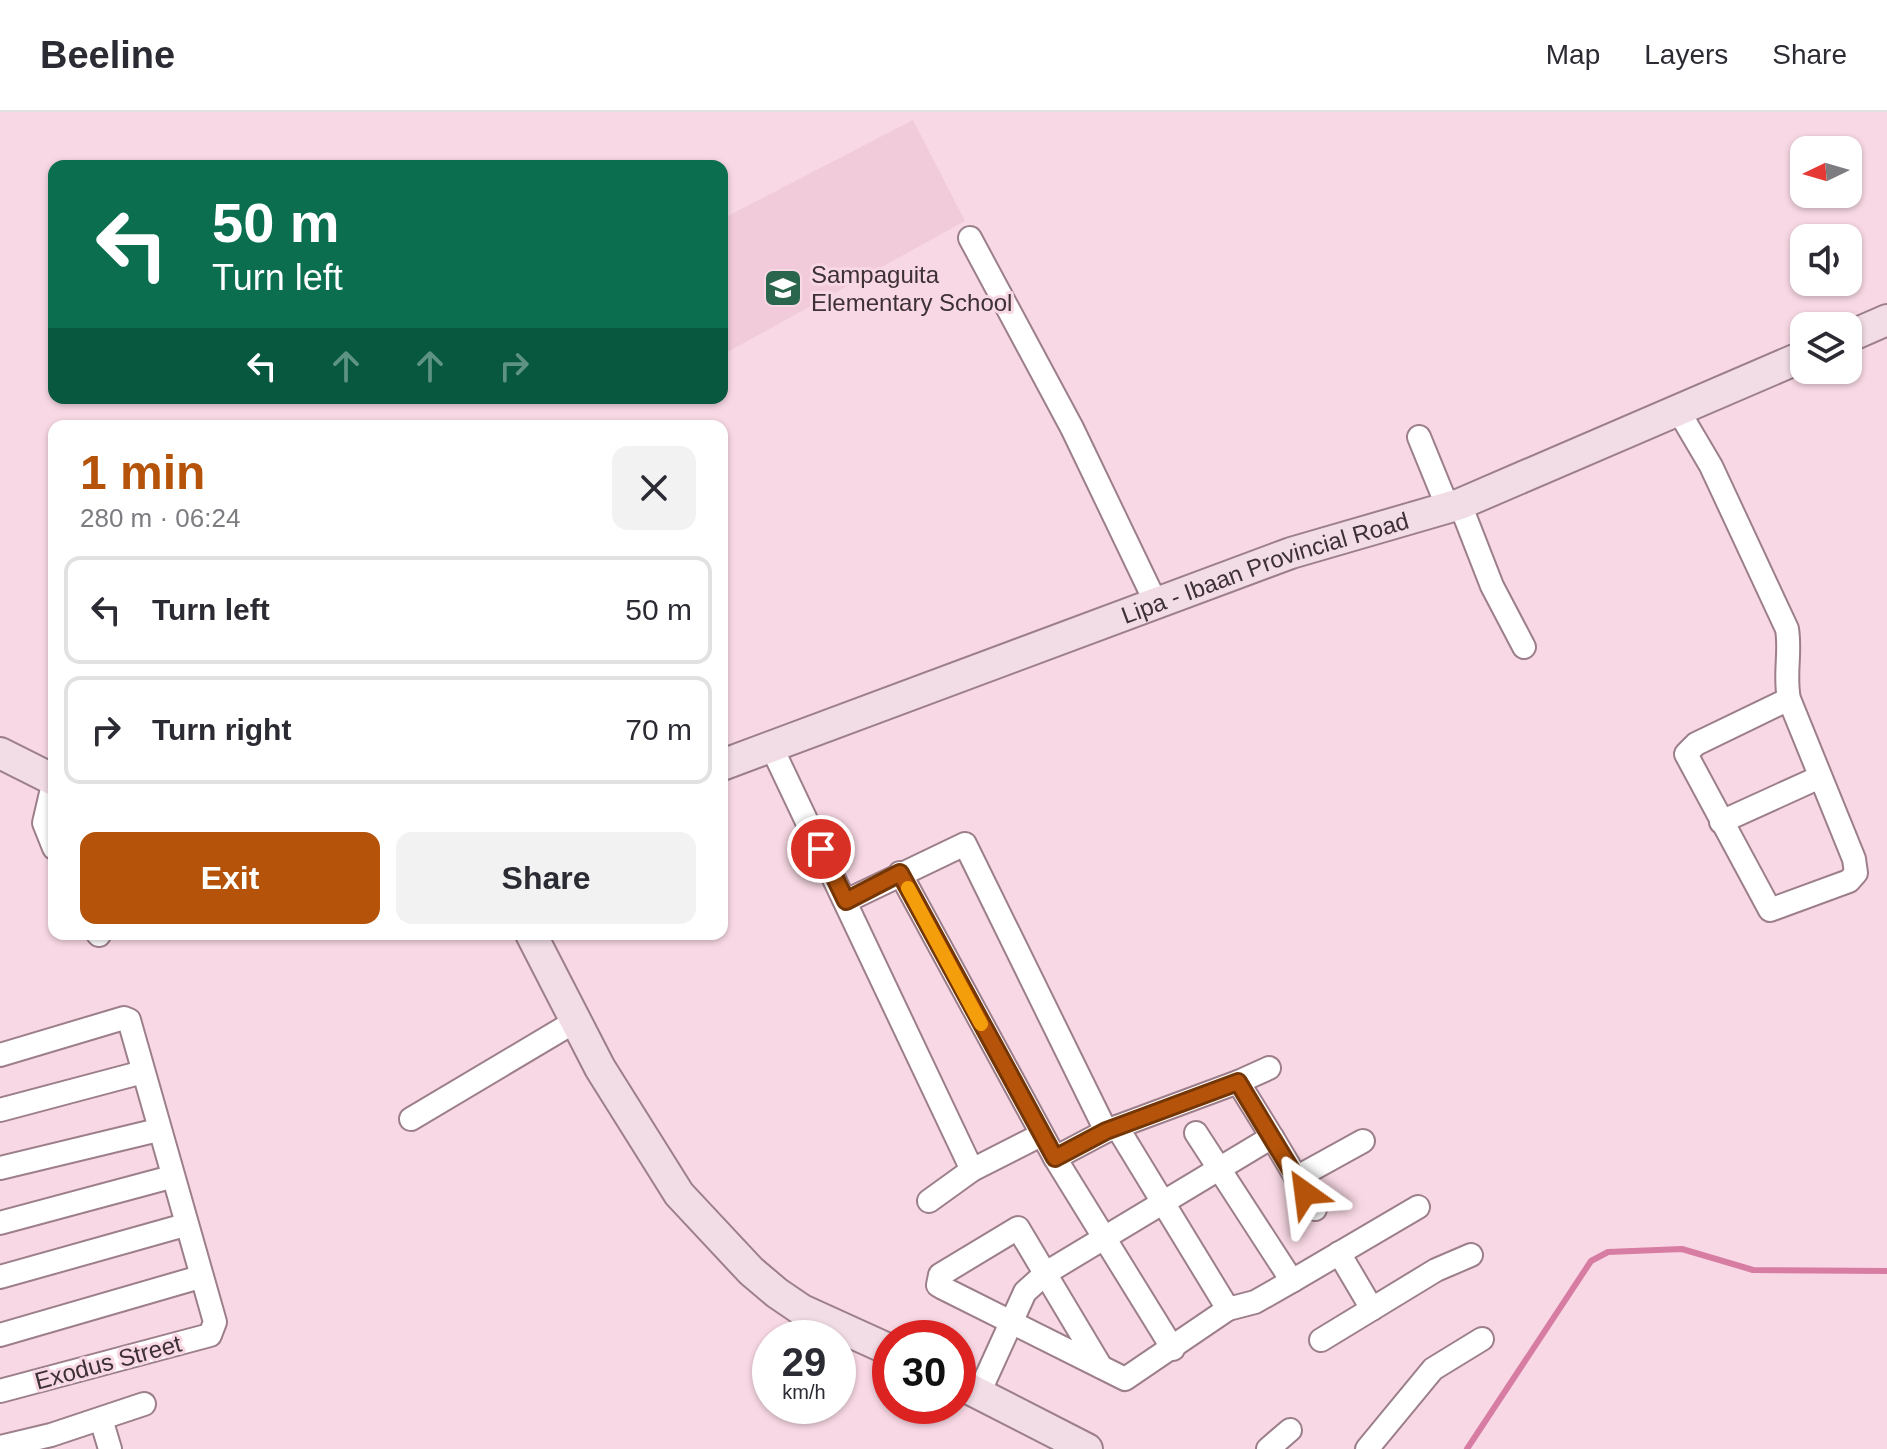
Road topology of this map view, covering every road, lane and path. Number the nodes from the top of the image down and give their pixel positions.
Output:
1 (970, 238) dead end
2 (1887, 320) edge
3 (1862, 331) edge
4 (1790, 362) edge
5 (1678, 410) junction
6 (1419, 437) dead end
7 (1454, 506) junction
8 (1156, 603) junction
9 (1524, 647) dead end
10 (1789, 699) junction
11 (771, 746) junction
12 (1, 755) edge
13 (728, 763) edge
14 (48, 777) edge
15 (1820, 777) junction
16 (48, 806) edge
17 (1721, 822) junction
18 (48, 833) edge
19 (900, 873) junction
20 (846, 901) junction
21 (534, 940) edge
22 (574, 1022) junction
23 (0, 1055) edge
24 (1269, 1068) dead end
25 (143, 1072) junction
26 (1238, 1082) junction
27 (0, 1110) edge
28 (411, 1119) dead end
29 (1112, 1129) junction
30 (158, 1130) junction
31 (1196, 1133) dead end
32 (1041, 1135) junction
33 (1272, 1137) junction
34 (1363, 1141) dead end
35 (1055, 1158) junction
36 (0, 1168) edge
37 (1220, 1168) junction
38 (972, 1170) junction
39 (171, 1177) junction
40 (1296, 1178) junction
41 (929, 1201) dead end
42 (1164, 1204) junction
43 (1418, 1207) dead end
44 (1315, 1209) dead end
45 (0, 1223) edge
46 (185, 1225) junction
47 (1105, 1237) junction
48 (1339, 1253) junction
49 (1471, 1255) dead end
50 (1046, 1273) junction
51 (0, 1277) edge
52 (200, 1277) junction
53 (1292, 1281) junction
54 (1228, 1309) junction
55 (1372, 1309) junction
56 (1009, 1321) junction
57 (0, 1335) edge
58 (1482, 1339) dead end
59 (1321, 1340) dead end
60 (872, 1342) edge
61 (1173, 1349) junction
62 (1101, 1367) junction
63 (976, 1376) edge
64 (0, 1391) edge
65 (976, 1392) edge
66 (144, 1404) dead end
67 (101, 1419) junction
68 (1290, 1430) dead end
69 (53, 1442) edge
70 (0, 1447) edge
71 (110, 1449) edge
72 (1087, 1449) edge
73 (1268, 1449) edge
74 (1367, 1449) edge

1 - 8 street
2 - 3 main road
4 - 5 main road, Lipa - Ibaan Provincial Road
5 - 7 main road, Lipa - Ibaan Provincial Road
5 - 10 street
6 - 7 street
7 - 8 main road, Lipa - Ibaan Provincial Road
7 - 9 street
8 - 11 main road, Lipa - Ibaan Provincial Road
10 - 15 street
10 - 17 street
11 - 13 main road, Lipa - Ibaan Provincial Road
11 - 20 street
12 - 14 main road
15 - 17 street
15 - 17 street
16 - 18 street
19 - 20 street
19 - 29 street
19 - 32 street
20 - 38 street
21 - 22 main road
22 - 28 street
22 - 60 main road
23 - 25 street
24 - 26 street
25 - 27 street
25 - 30 street
26 - 29 street
26 - 33 street
29 - 35 street
29 - 42 street
30 - 36 street
30 - 39 street
31 - 37 street
32 - 35 street
32 - 38 street
33 - 37 street
33 - 40 street
34 - 40 street
35 - 47 street
37 - 42 street
37 - 53 street
38 - 41 street
39 - 45 street
39 - 46 street
40 - 44 street
42 - 47 street
42 - 54 street
43 - 48 street
46 - 51 street
46 - 52 street
47 - 50 street
47 - 61 street
48 - 53 street
48 - 55 street
49 - 55 street
50 - 56 street
50 - 56 street
50 - 62 street
52 - 57 street
52 - 64 street, Exodus Street
53 - 54 street
54 - 61 street
55 - 59 street
56 - 62 street
56 - 63 street
58 - 74 street
61 - 62 street
65 - 72 main road
66 - 67 street
67 - 69 street
67 - 71 street
68 - 73 street
69 - 70 street

